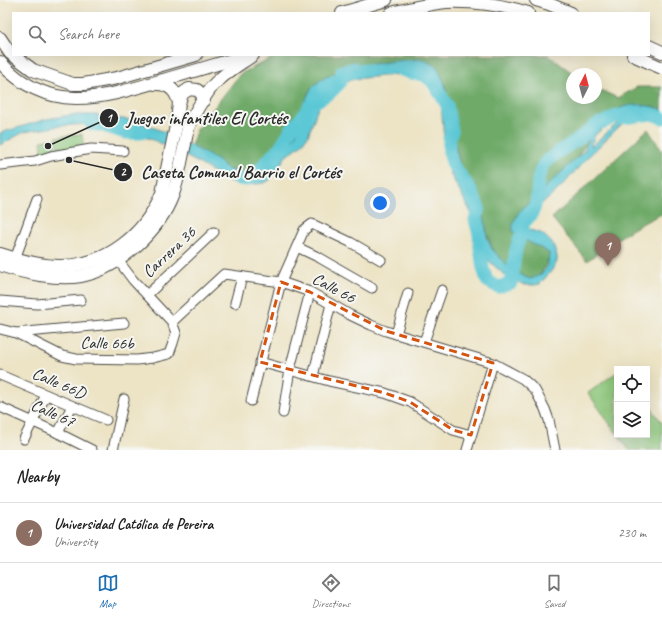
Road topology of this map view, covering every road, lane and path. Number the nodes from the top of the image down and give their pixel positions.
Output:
1 (386, 0) edge
2 (536, 0) edge
3 (345, 12) edge
4 (396, 12) edge
5 (524, 12) edge
6 (569, 12) edge
7 (0, 38) edge
8 (650, 46) edge
9 (662, 52) edge
10 (12, 54) edge
11 (14, 56) edge
12 (193, 56) edge
13 (245, 56) edge
14 (252, 56) edge
15 (635, 56) edge
16 (0, 62) edge
17 (662, 68) edge
18 (151, 84) junction
19 (204, 100) junction
20 (179, 103) junction
21 (183, 123) junction
22 (122, 151) dead end
23 (0, 165) edge
24 (37, 199) dead end
25 (214, 232) dead end
26 (297, 247) junction
27 (0, 254) edge
28 (114, 256) junction
29 (15, 259) junction
30 (381, 260) dead end
31 (0, 265) edge
32 (242, 277) junction
33 (282, 282) junction
34 (372, 288) dead end
35 (442, 290) dead end
36 (310, 292) junction
37 (408, 293) dead end
38 (147, 295) junction
39 (0, 300) edge
40 (81, 300) dead end
41 (235, 303) dead end
42 (331, 304) junction
43 (172, 322) junction
44 (124, 323) dead end
45 (0, 329) edge
46 (16, 333) junction
47 (396, 334) junction
48 (424, 342) junction
49 (260, 362) junction
50 (493, 363) junction
51 (290, 369) junction
52 (0, 375) edge
53 (313, 376) junction
54 (46, 395) junction
55 (124, 399) dead end
56 (251, 401) dead end
57 (72, 406) junction
58 (0, 408) edge
59 (283, 413) dead end
60 (106, 420) dead end
61 (33, 422) junction
62 (58, 433) junction
63 (472, 435) junction
64 (24, 439) dead end
65 (92, 450) edge
66 (113, 450) edge
67 (467, 450) edge
68 (555, 450) edge

1 - 3 main road
2 - 6 main road
4 - 5 main road
7 - 10 main road
8 - 9 main road
11 - 12 main road
13 - 18 main road
14 - 19 main road
15 - 17 main road
16 - 18 main road
18 - 20 main road
19 - 20 main road
19 - 21 main road
20 - 21 main road
21 - 28 main road
22 - 23 street
24 - 29 street
25 - 38 street, Carrera 36
26 - 30 street
26 - 33 street
26 - 34 street
27 - 29 main road
28 - 29 main road
28 - 31 main road
28 - 38 street
32 - 33 street, Calle 66
32 - 41 street
32 - 43 street, Calle 66
33 - 36 street, Calle 66
33 - 49 street
35 - 48 street
36 - 42 street, Calle 66
36 - 51 street
37 - 47 street
38 - 43 street
39 - 40 street
42 - 47 street, Calle 66
42 - 53 street
43 - 46 street, Calle 66b
44 - 46 street
45 - 46 street
47 - 48 street, Calle 66
48 - 50 street, Calle 66
49 - 51 street
49 - 56 street
50 - 63 street
50 - 68 street, Calle 66
51 - 53 street
51 - 59 street
52 - 54 street, Calle 66D
53 - 63 street
54 - 57 street, Calle 66D
54 - 61 street
55 - 66 street
57 - 60 street, Calle 66D
57 - 62 street
58 - 61 street, Calle 67
61 - 62 street, Calle 67
61 - 64 street
62 - 65 street, Calle 67
63 - 67 street

